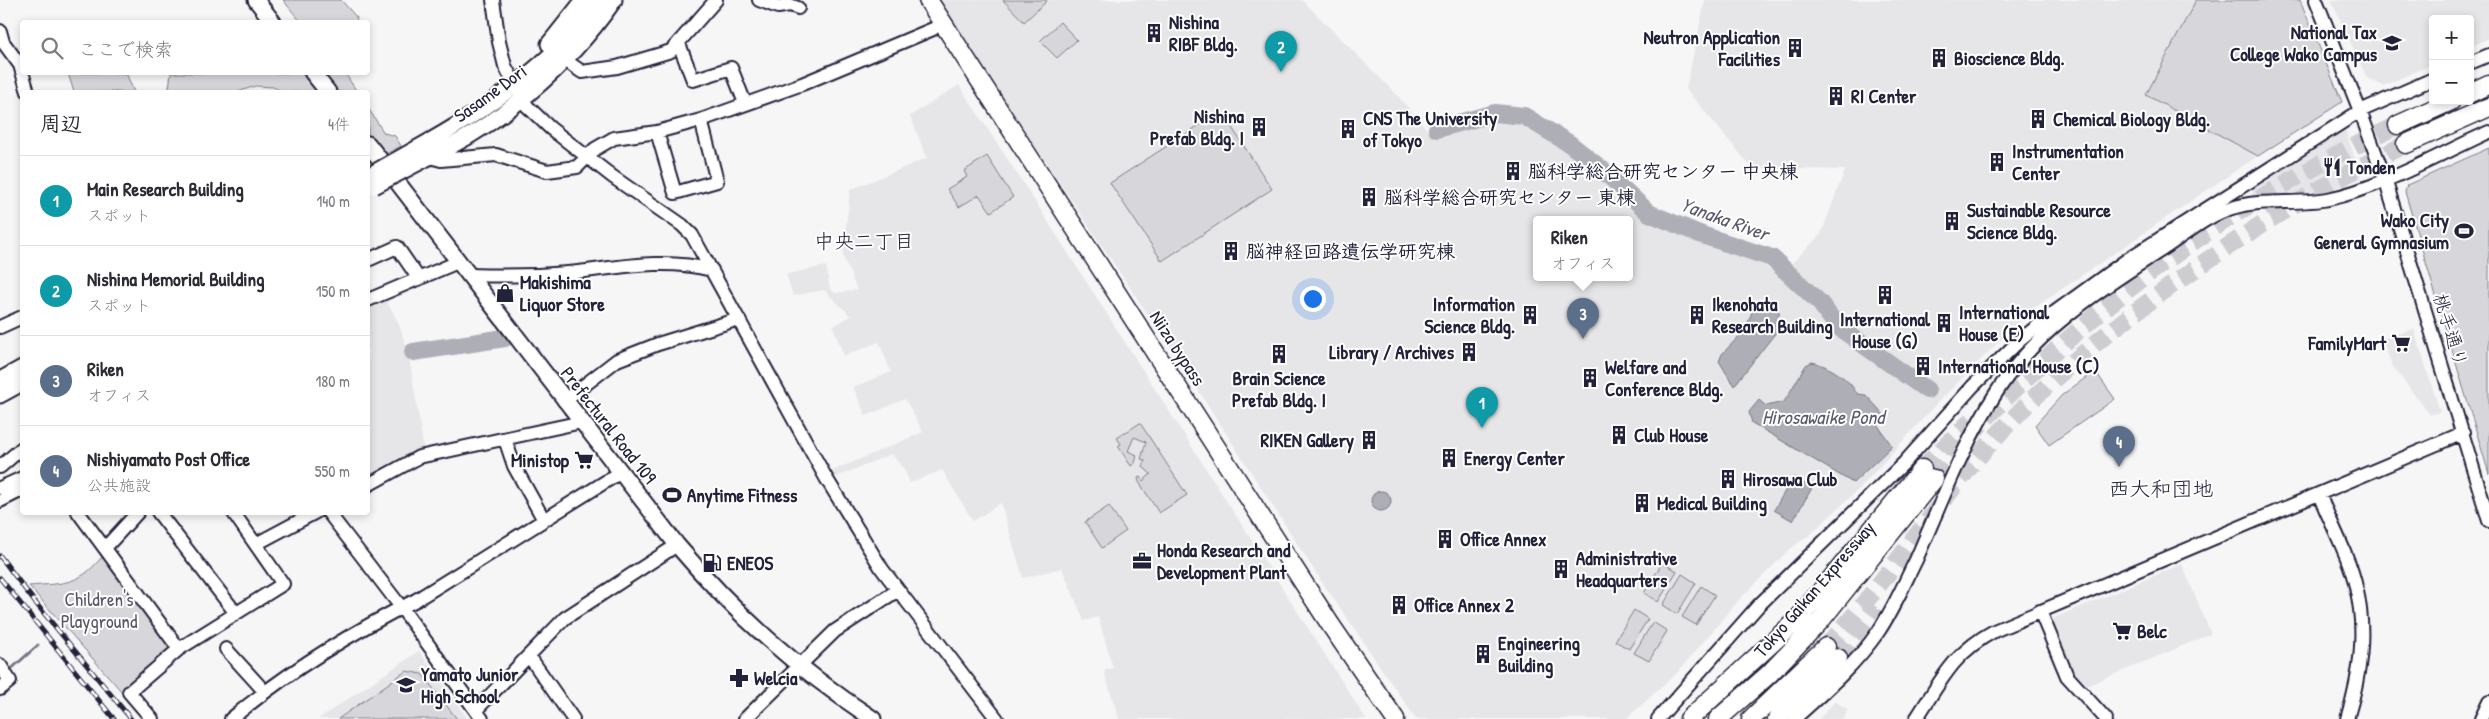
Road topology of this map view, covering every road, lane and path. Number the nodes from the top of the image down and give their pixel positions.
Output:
1 (256, 0) edge
2 (493, 0) edge
3 (626, 0) edge
4 (716, 0) edge
5 (759, 0) edge
6 (914, 0) edge
7 (928, 0) edge
8 (2316, 0) edge
9 (600, 3) edge
10 (798, 8) dead end
11 (271, 20) edge
12 (933, 29) junction
13 (0, 31) edge
14 (679, 44) junction
15 (2489, 54) edge
16 (2474, 61) edge
17 (20, 65) edge
18 (572, 65) junction
19 (553, 70) junction
20 (23, 75) edge
21 (314, 75) edge
22 (2429, 81) edge
23 (2489, 84) edge
24 (27, 90) edge
25 (326, 90) edge
26 (2474, 91) edge
27 (518, 93) junction
28 (745, 103) junction
29 (2442, 105) edge
30 (2489, 107) edge
31 (2360, 111) junction
32 (701, 120) junction
33 (2398, 125) tunnel mouth
34 (657, 132) junction
35 (2489, 132) edge
36 (2406, 144) tunnel mouth
37 (370, 147) edge
38 (423, 155) junction
39 (588, 158) junction
40 (2385, 179) junction
41 (370, 182) edge
42 (370, 259) edge
43 (458, 262) junction
44 (712, 270) junction
45 (469, 275) junction
46 (419, 278) junction
47 (370, 299) edge
48 (20, 318) edge
49 (739, 319) junction
50 (0, 327) edge
51 (20, 369) edge
52 (0, 380) edge
53 (20, 384) edge
54 (0, 395) edge
55 (564, 401) junction
56 (582, 422) junction
57 (2462, 433) junction
58 (505, 439) junction
59 (20, 450) edge
60 (0, 467) edge
61 (621, 472) junction
62 (20, 482) edge
63 (20, 483) edge
64 (370, 484) edge
65 (0, 488) edge
66 (2318, 494) junction
67 (0, 501) edge
68 (80, 515) edge
69 (135, 515) edge
70 (160, 515) edge
71 (235, 515) edge
72 (310, 515) edge
73 (330, 515) edge
74 (544, 520) junction
75 (2489, 522) edge
76 (256, 544) junction
77 (677, 546) junction
78 (105, 548) junction
79 (898, 590) junction
80 (401, 607) junction
81 (2040, 611) junction
82 (235, 612) junction
83 (179, 649) junction
84 (226, 649) dead end
85 (529, 656) junction
86 (797, 665) junction
87 (1, 667) edge
88 (5, 685) edge
89 (265, 692) junction
90 (2489, 702) edge
91 (479, 715) edge
92 (152, 719) edge
93 (231, 719) edge
94 (573, 719) edge
95 (745, 719) edge
96 (872, 719) edge
97 (997, 719) edge
98 (1381, 719) edge
99 (1395, 719) edge
100 (1658, 719) edge
101 (1689, 719) edge
102 (1718, 719) edge
103 (1751, 719) edge
104 (1777, 719) edge
105 (1794, 719) edge
106 (1916, 719) edge
107 (2106, 719) edge
108 (2347, 719) edge
109 (2481, 719) edge

1 - 11 main road
2 - 27 street
3 - 18 main road
4 - 14 street
5 - 10 street
6 - 12 highway, Niiza bypass
7 - 99 highway, Niiza bypass
8 - 31 street, 桃手通り
9 - 19 main road, Sasame Dori
9 - 27 main road, Sasame Dori
12 - 28 street
12 - 98 highway, Niiza bypass
13 - 17 street
14 - 18 street
14 - 28 street
15 - 16 street
18 - 19 main road
19 - 27 main road, Sasame Dori
20 - 24 street
21 - 25 main road
22 - 31 street
23 - 26 highway
27 - 38 main road, Sasame Dori
27 - 39 street
28 - 32 street
29 - 33 highway
30 - 36 highway
31 - 40 street, 桃手通り
31 - 100 street
32 - 34 street
32 - 34 street
34 - 39 street
35 - 40 street
37 - 43 main road, Prefectural Road 109
38 - 39 street
38 - 41 main road, Sasame Dori, bridge
39 - 44 street
40 - 57 street, 桃手通り
40 - 105 street
42 - 46 street
43 - 45 main road, Prefectural Road 109
43 - 46 street
44 - 45 street
44 - 49 street
45 - 55 main road, Prefectural Road 109
46 - 47 street
48 - 50 street
49 - 55 street
49 - 79 street
51 - 52 main road
53 - 54 main road
55 - 56 main road, Prefectural Road 109
56 - 58 street
56 - 61 main road, Prefectural Road 109
57 - 66 street
57 - 75 street, 桃手通り
58 - 64 street
58 - 74 street
59 - 60 street
61 - 74 street
61 - 77 main road, Prefectural Road 109
62 - 65 street
63 - 67 street
66 - 81 street
66 - 108 street
68 - 78 street
69 - 78 street
70 - 82 street
71 - 76 street
72 - 76 street
73 - 80 street
74 - 80 street
76 - 82 street
77 - 85 street
77 - 86 main road, Prefectural Road 109
78 - 83 street
79 - 86 street
79 - 97 street
80 - 89 street
80 - 91 street
81 - 106 street
81 - 107 street
82 - 83 street
83 - 92 street
84 - 89 street
85 - 91 street
85 - 94 street
86 - 95 street
86 - 96 main road, Prefectural Road 109
87 - 88 street
89 - 93 street
90 - 109 street
101 - 102 highway, Tokyo Gaikan Expressway
103 - 104 highway

